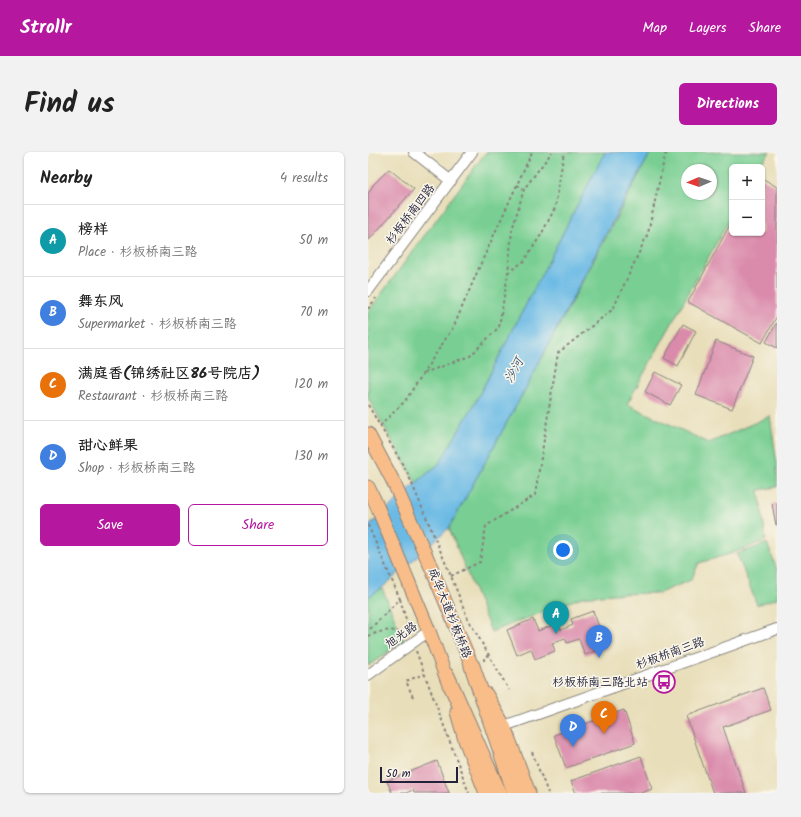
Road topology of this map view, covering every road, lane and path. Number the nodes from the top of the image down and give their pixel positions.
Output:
1 (414, 152) edge
2 (472, 152) edge
3 (532, 152) edge
4 (552, 152) edge
5 (564, 152) edge
6 (669, 152) edge
7 (450, 181) junction
8 (517, 185) junction
9 (524, 189) junction
10 (508, 273) junction
11 (368, 291) edge
12 (423, 374) junction
13 (368, 405) edge
14 (380, 426) junction
15 (368, 434) edge
16 (371, 493) edge
17 (368, 525) edge
18 (451, 576) junction
19 (400, 600) junction
20 (777, 629) edge
21 (368, 630) edge
22 (429, 631) junction
23 (368, 636) edge
24 (413, 643) junction
25 (489, 656) junction
26 (479, 666) junction
27 (425, 674) junction
28 (368, 675) edge
29 (447, 676) junction
30 (509, 690) dead end
31 (413, 697) dead end
32 (504, 726) junction
33 (532, 752) dead end
34 (469, 793) edge
35 (486, 793) edge
36 (500, 793) edge
37 (516, 793) edge
38 (529, 793) edge
39 (548, 793) edge

1 - 7 street
2 - 7 street, 杉板桥南四路
3 - 8 path
4 - 9 path
5 - 10 path
6 - 18 path
7 - 11 street, 杉板桥南四路
8 - 9 path
8 - 12 path
9 - 10 path
10 - 12 path
12 - 14 path
13 - 14 path
14 - 18 path
15 - 26 main road, 成华大道杉板桥路
16 - 22 main road
17 - 19 path
18 - 25 path
19 - 21 path
19 - 24 path
20 - 32 street, 杉板桥南三路
22 - 24 street, 旭光路
22 - 29 main road
23 - 24 path
24 - 27 path
24 - 28 street, 旭光路
25 - 26 path
25 - 30 path
26 - 32 main road, 成华大道杉板桥路
26 - 37 highway
27 - 31 path
27 - 34 path
29 - 35 main road
29 - 36 highway
32 - 38 main road, 成华大道杉板桥路
33 - 39 path

